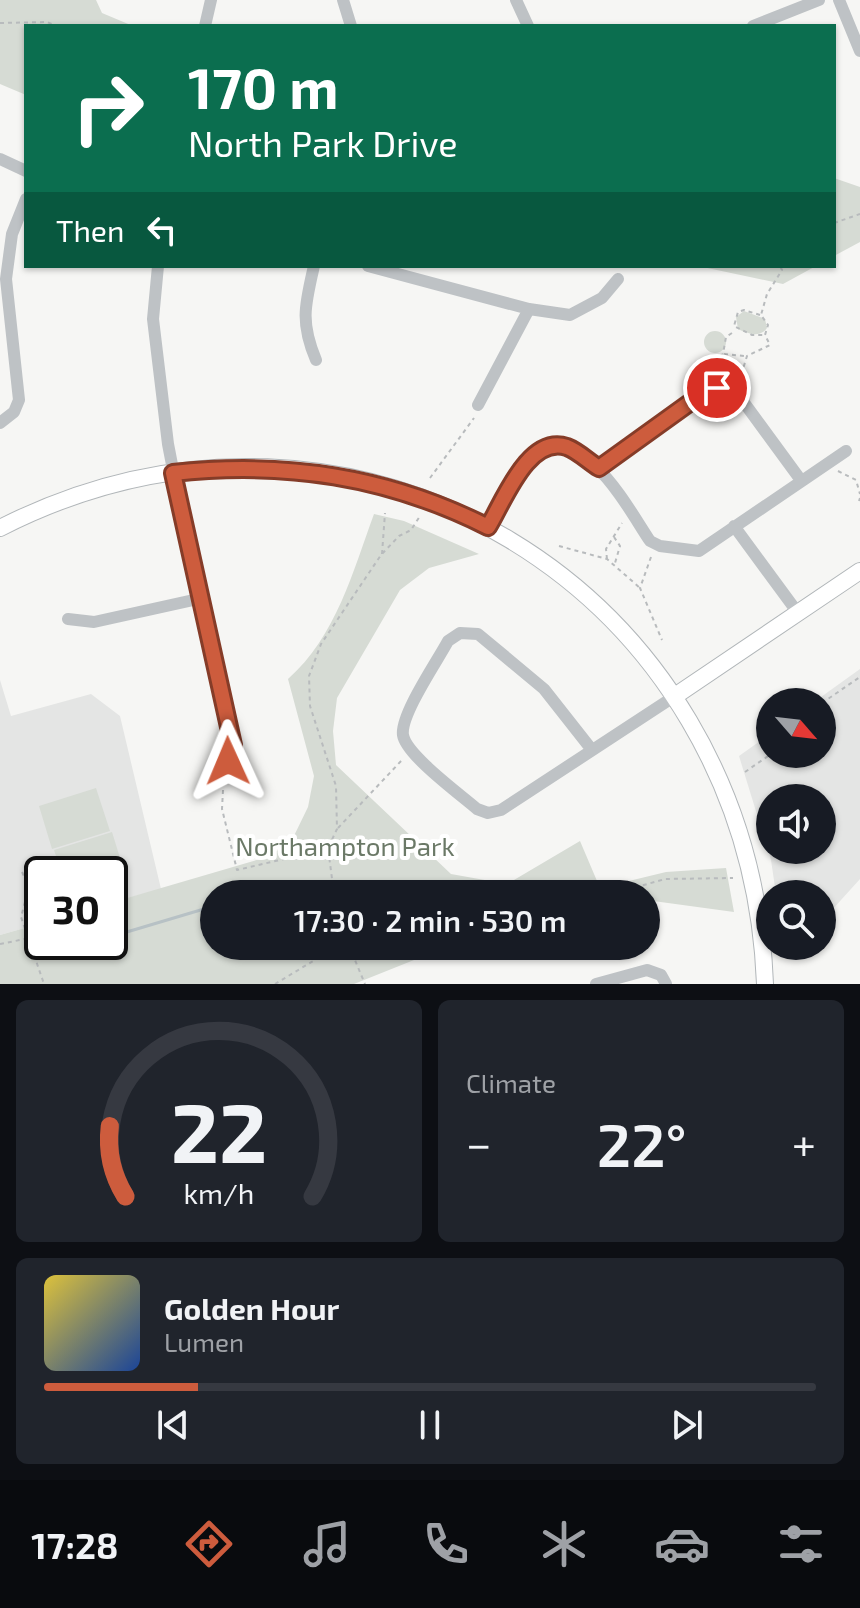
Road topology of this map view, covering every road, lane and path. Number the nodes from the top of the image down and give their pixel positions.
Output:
1 (211, 0) edge
2 (343, 0) edge
3 (516, 0) edge
4 (819, 0) edge
5 (839, 0) edge
6 (0, 23) edge
7 (52, 24) edge
8 (205, 24) edge
9 (350, 24) edge
10 (527, 24) edge
11 (758, 24) edge
12 (860, 51) edge
13 (0, 159) edge
14 (24, 170) edge
15 (24, 204) edge
16 (860, 214) edge
17 (836, 222) edge
18 (158, 268) edge
19 (314, 268) edge
20 (375, 268) edge
21 (781, 268) edge
22 (618, 279) dead end
23 (529, 309) junction
24 (761, 315) junction
25 (736, 330) junction
26 (765, 335) junction
27 (723, 354) junction
28 (747, 356) junction
29 (316, 360) dead end
30 (688, 380) dead end
31 (737, 393) junction
32 (478, 405) joint
33 (0, 423) edge
34 (846, 451) dead end
35 (822, 467) junction
36 (599, 468) junction
37 (173, 473) junction
38 (430, 478) dead end
39 (800, 479) junction
40 (860, 498) edge
41 (426, 500) junction
42 (385, 513) dead end
43 (632, 515) junction
44 (734, 526) junction
45 (488, 527) junction
46 (0, 528) edge
47 (613, 536) junction
48 (654, 544) junction
49 (559, 546) dead end
50 (606, 549) junction
51 (381, 555) junction
52 (595, 555) junction
53 (607, 559) junction
54 (614, 565) junction
55 (860, 571) edge
56 (640, 588) junction
57 (198, 599) junction
58 (798, 613) junction
59 (68, 619) dead end
60 (662, 640) dead end
61 (860, 677) edge
62 (836, 693) edge
63 (675, 696) junction
64 (411, 750) junction
65 (592, 750) junction
66 (756, 764) edge
67 (745, 772) dead end
68 (224, 778) joint
69 (337, 829) junction
70 (328, 848) junction
71 (22, 872) dead end
72 (24, 876) edge
73 (753, 877) junction
74 (332, 880) edge
75 (660, 880) edge
76 (24, 906) edge
77 (24, 930) edge
78 (24, 939) edge
79 (0, 944) edge
80 (34, 960) edge
81 (315, 960) edge
82 (355, 960) edge
83 (44, 984) edge
84 (275, 984) edge
85 (365, 984) edge
86 (596, 984) edge
87 (666, 984) edge
88 (765, 984) edge

1 - 8 street
2 - 9 street
3 - 10 street
4 - 11 street
5 - 12 street
6 - 7 path
13 - 14 street
15 - 33 street
16 - 17 path
18 - 37 street
19 - 29 street
20 - 23 street
21 - 24 path
22 - 23 street
23 - 32 street
24 - 25 path
24 - 26 path
25 - 26 path
25 - 27 path
26 - 28 path
27 - 28 path
27 - 30 path
28 - 31 path
31 - 36 street
31 - 39 street
32 - 38 path
34 - 35 street
35 - 39 street
35 - 40 path
36 - 43 street
36 - 45 street
37 - 41 main road
37 - 46 main road
37 - 57 street
39 - 44 street
41 - 45 main road
41 - 51 path
42 - 51 path
43 - 47 path
43 - 48 street
44 - 48 street
44 - 58 street
45 - 63 main road
47 - 50 path
47 - 54 path
48 - 56 path
49 - 52 path
50 - 52 path
50 - 53 path
51 - 69 path
52 - 53 path
53 - 54 path
54 - 56 path
55 - 58 main road
56 - 60 path
57 - 59 street
57 - 68 street
58 - 63 main road
61 - 62 path
63 - 65 street
63 - 73 main road
64 - 65 street
64 - 65 street
64 - 69 path
66 - 67 path
68 - 70 path
69 - 70 path
70 - 74 path
71 - 72 path
73 - 75 path
73 - 88 main road
76 - 77 path
78 - 79 path
80 - 83 path
81 - 84 path
82 - 85 path
86 - 87 street

